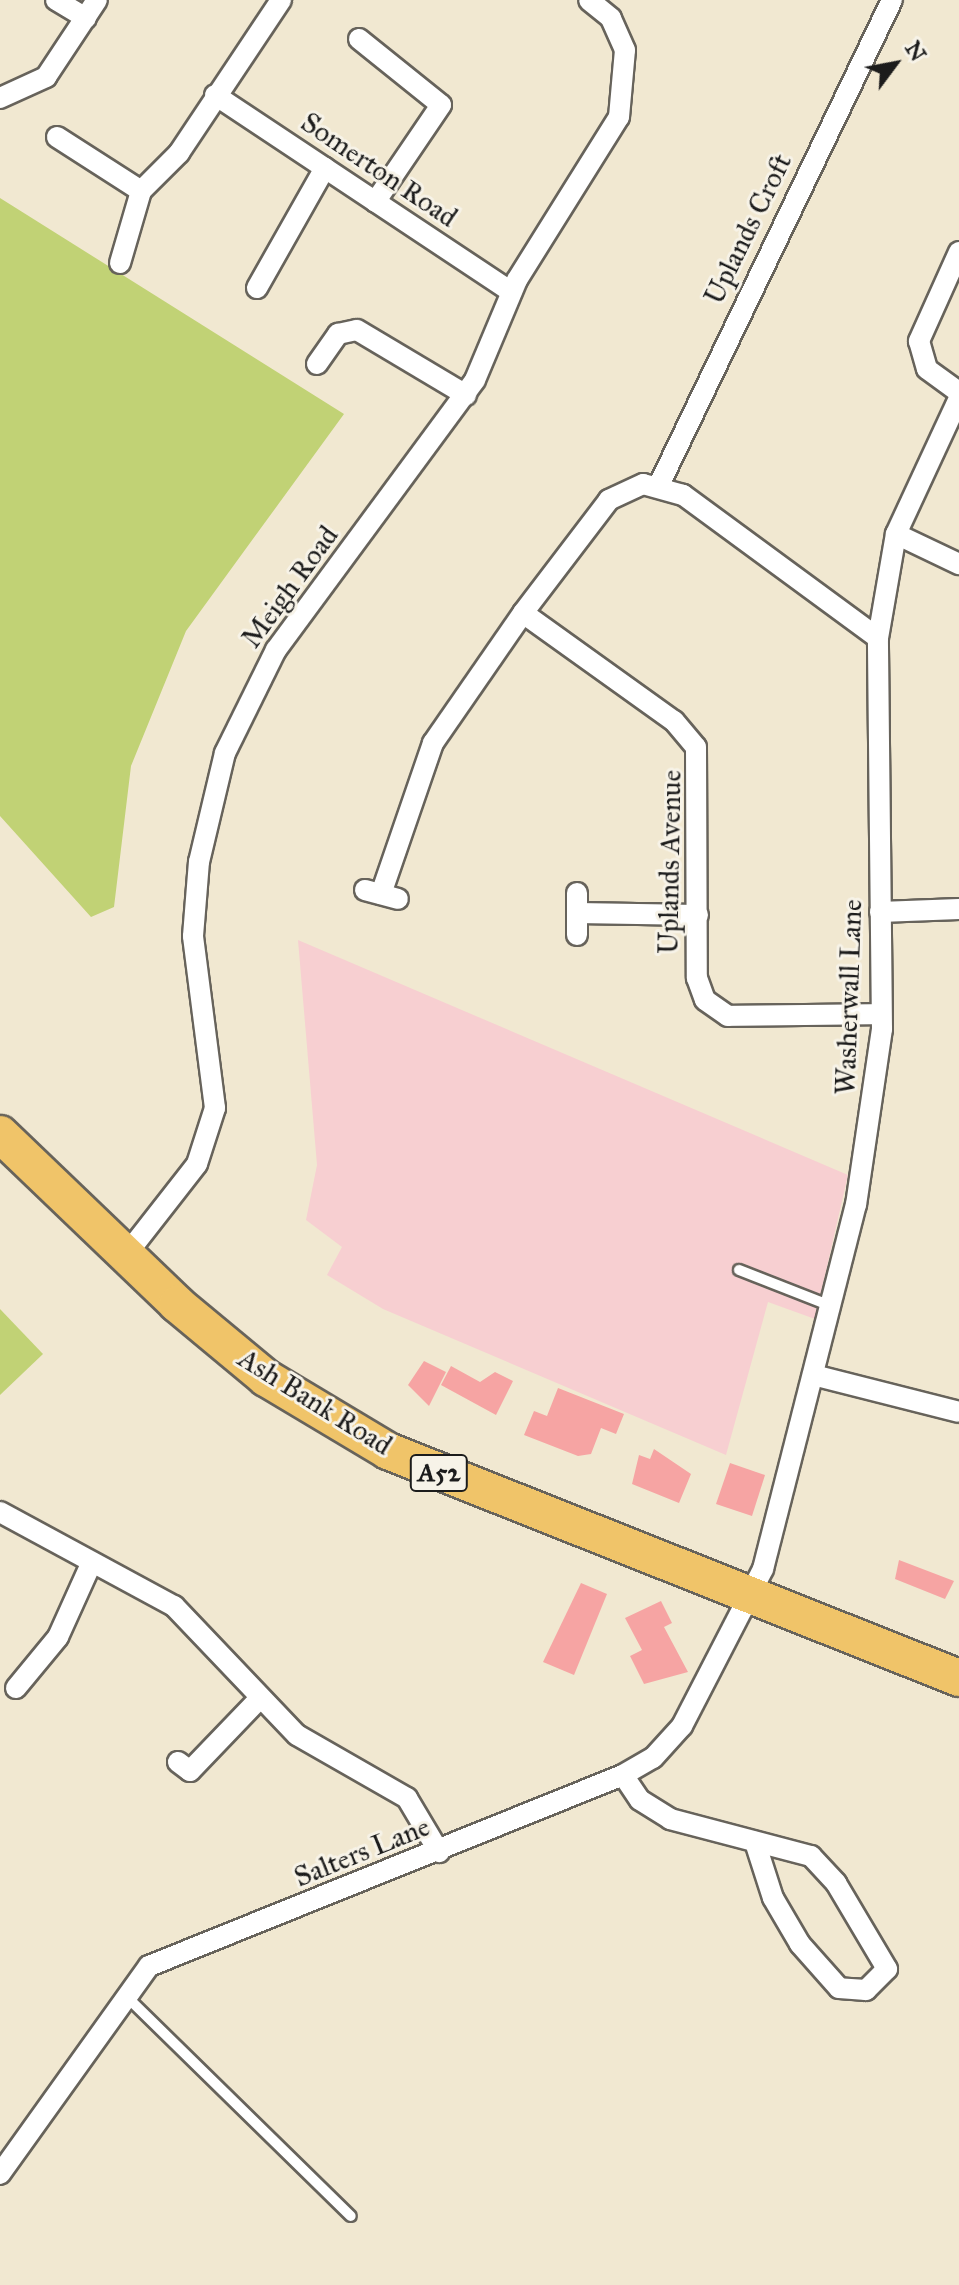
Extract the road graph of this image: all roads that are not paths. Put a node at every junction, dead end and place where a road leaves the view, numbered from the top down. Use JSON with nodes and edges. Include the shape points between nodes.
{"nodes":[{"id":1,"x":56,"y":0,"type":"edge"},
{"id":2,"x":97,"y":0,"type":"edge"},
{"id":3,"x":281,"y":0,"type":"edge"},
{"id":4,"x":892,"y":0,"type":"edge"},
{"id":5,"x":602,"y":4,"type":"edge"},
{"id":6,"x":86,"y":18,"type":"junction"},
{"id":7,"x":359,"y":39,"type":"dead end"},
{"id":8,"x":215,"y":95,"type":"junction"},
{"id":9,"x":0,"y":98,"type":"edge"},
{"id":10,"x":57,"y":137,"type":"dead end"},
{"id":11,"x":325,"y":168,"type":"junction"},
{"id":12,"x":141,"y":191,"type":"junction"},
{"id":13,"x":375,"y":202,"type":"junction"},
{"id":14,"x":959,"y":252,"type":"edge"},
{"id":15,"x":120,"y":263,"type":"dead end"},
{"id":16,"x":257,"y":288,"type":"dead end"},
{"id":17,"x":511,"y":292,"type":"junction"},
{"id":18,"x":317,"y":364,"type":"dead end"},
{"id":19,"x":959,"y":392,"type":"edge"},
{"id":20,"x":466,"y":395,"type":"junction"},
{"id":21,"x":959,"y":398,"type":"edge"},
{"id":22,"x":659,"y":485,"type":"junction"},
{"id":23,"x":896,"y":534,"type":"junction"},
{"id":24,"x":959,"y":564,"type":"edge"},
{"id":25,"x":523,"y":613,"type":"junction"},
{"id":26,"x":878,"y":638,"type":"junction"},
{"id":27,"x":381,"y":895,"type":"dead end"},
{"id":28,"x":959,"y":909,"type":"edge"},
{"id":29,"x":880,"y":912,"type":"junction"},
{"id":30,"x":698,"y":915,"type":"junction"},
{"id":31,"x":577,"y":935,"type":"dead end"},
{"id":32,"x":881,"y":1014,"type":"junction"},
{"id":33,"x":0,"y":1134,"type":"edge"},
{"id":34,"x":126,"y":1255,"type":"junction"},
{"id":35,"x":739,"y":1270,"type":"dead end"},
{"id":36,"x":833,"y":1306,"type":"junction"},
{"id":37,"x":817,"y":1376,"type":"junction"},
{"id":38,"x":959,"y":1412,"type":"edge"},
{"id":39,"x":0,"y":1512,"type":"edge"},
{"id":40,"x":91,"y":1564,"type":"junction"},
{"id":41,"x":748,"y":1595,"type":"junction"},
{"id":42,"x":959,"y":1678,"type":"edge"},
{"id":43,"x":16,"y":1688,"type":"dead end"},
{"id":44,"x":259,"y":1699,"type":"junction"},
{"id":45,"x":178,"y":1762,"type":"dead end"},
{"id":46,"x":623,"y":1775,"type":"junction"},
{"id":47,"x":755,"y":1842,"type":"junction"},
{"id":48,"x":439,"y":1852,"type":"junction"},
{"id":49,"x":127,"y":1997,"type":"junction"},
{"id":50,"x":8,"y":2148,"type":"edge"},
{"id":51,"x":0,"y":2174,"type":"edge"},
{"id":52,"x":351,"y":2216,"type":"dead end"}],
"edges":[{"from":1,"to":6,"type":"street"},
{"from":2,"to":6,"type":"street"},
{"from":3,"to":8,"type":"street"},
{"from":4,"to":22,"type":"street","name":"Uplands Croft"},
{"from":5,"to":17,"type":"street","name":"Meigh Road","via":[[625,50],[623,104]]},
{"from":6,"to":9,"type":"street","via":[[46,77]]},
{"from":7,"to":13,"type":"street","via":[[441,105]]},
{"from":8,"to":11,"type":"street","name":"Somerton Road"},
{"from":8,"to":12,"type":"street","via":[[179,153]]},
{"from":10,"to":12,"type":"street"},
{"from":11,"to":13,"type":"street","name":"Somerton Road"},
{"from":11,"to":16,"type":"street"},
{"from":12,"to":15,"type":"street"},
{"from":13,"to":17,"type":"street","name":"Somerton Road"},
{"from":14,"to":19,"type":"street","via":[[919,341],[927,369]]},
{"from":17,"to":20,"type":"street","name":"Meigh Road"},
{"from":18,"to":20,"type":"street","via":[[338,334],[357,330]]},
{"from":20,"to":34,"type":"street","name":"Meigh Road","via":[[276,650],[225,753],[203,837],[193,936],[215,1108],[197,1164]]},
{"from":21,"to":23,"type":"street","name":"Washerwall Lane"},
{"from":22,"to":25,"type":"street","via":[[632,486],[609,500]]},
{"from":22,"to":26,"type":"street"},
{"from":23,"to":24,"type":"street"},
{"from":23,"to":26,"type":"street","name":"Washerwall Lane"},
{"from":25,"to":27,"type":"street","via":[[433,743]]},
{"from":25,"to":30,"type":"street","name":"Uplands Avenue","via":[[691,737],[701,769]]},
{"from":26,"to":29,"type":"street","name":"Washerwall Lane"},
{"from":28,"to":29,"type":"street"},
{"from":29,"to":32,"type":"street","name":"Washerwall Lane"},
{"from":30,"to":31,"type":"street","via":[[577,903]]},
{"from":30,"to":32,"type":"street","name":"Uplands Avenue","via":[[698,986],[719,1012]]},
{"from":32,"to":36,"type":"street","name":"Washerwall Lane","via":[[873,1122]]},
{"from":33,"to":34,"type":"highway","name":"Ash Bank Road","number":"A52"},
{"from":34,"to":41,"type":"highway","name":"Ash Bank Road","number":"A52","via":[[266,1378],[388,1451]]},
{"from":35,"to":36,"type":"lane"},
{"from":36,"to":37,"type":"street","name":"Washerwall Lane"},
{"from":37,"to":38,"type":"street"},
{"from":37,"to":41,"type":"street","name":"Washerwall Lane","via":[[763,1569]]},
{"from":39,"to":40,"type":"street"},
{"from":40,"to":43,"type":"street","via":[[58,1637]]},
{"from":40,"to":44,"type":"street","via":[[174,1606]]},
{"from":41,"to":42,"type":"highway","name":"Ash Bank Road","number":"A52"},
{"from":41,"to":46,"type":"street","name":"Salters Lane","via":[[674,1738]]},
{"from":44,"to":45,"type":"street","via":[[190,1771]]},
{"from":44,"to":48,"type":"street","via":[[320,1751],[407,1798]]},
{"from":46,"to":47,"type":"street","via":[[658,1813]]},
{"from":46,"to":48,"type":"street","name":"Salters Lane"},
{"from":47,"to":47,"type":"street","via":[[811,1856],[836,1883],[887,1969],[866,1990],[839,1988],[800,1944],[773,1898]]},
{"from":48,"to":49,"type":"street","name":"Salters Lane","via":[[149,1966]]},
{"from":49,"to":50,"type":"street","name":"Salters Lane"},
{"from":49,"to":52,"type":"lane"},
{"from":50,"to":51,"type":"street","name":"Salters Lane"}]}
